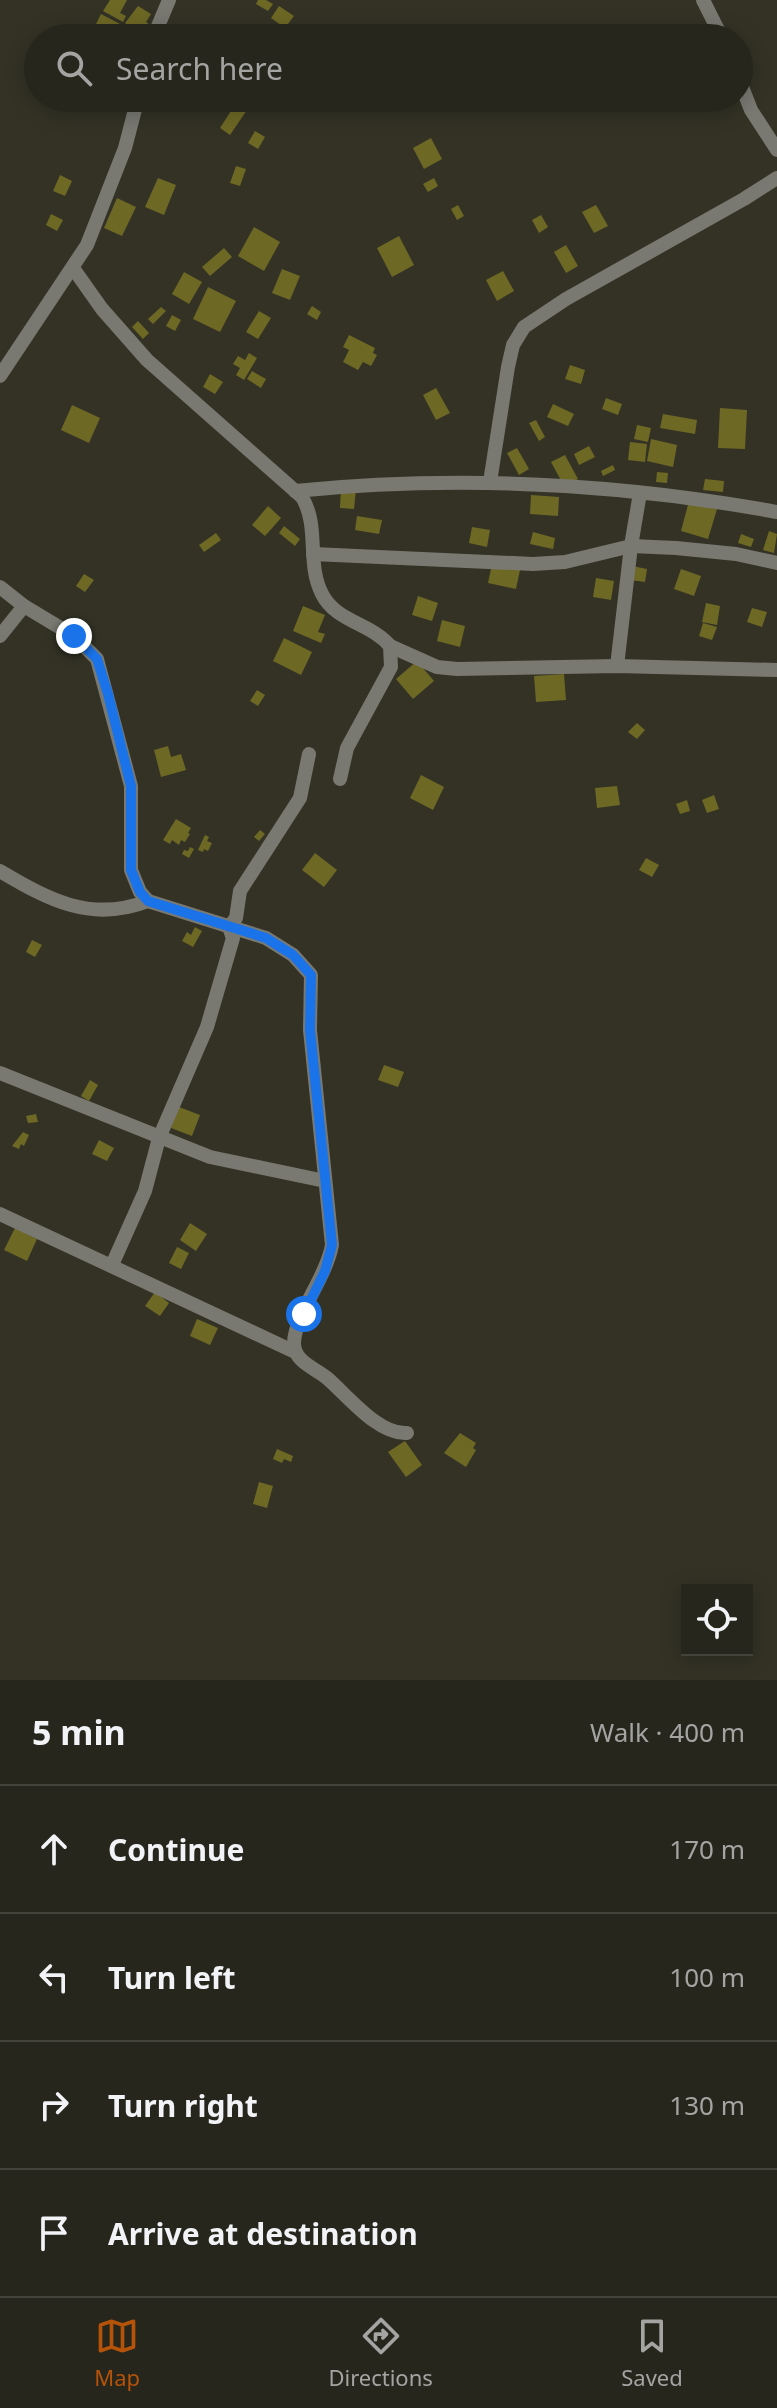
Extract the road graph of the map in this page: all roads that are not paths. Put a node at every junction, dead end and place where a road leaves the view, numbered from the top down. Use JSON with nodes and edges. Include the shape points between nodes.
{"nodes":[{"id":1,"x":169,"y":0,"type":"edge"},
{"id":2,"x":703,"y":0,"type":"edge"},
{"id":3,"x":159,"y":24,"type":"edge"},
{"id":4,"x":715,"y":24,"type":"edge"},
{"id":5,"x":134,"y":112,"type":"edge"},
{"id":6,"x":752,"y":112,"type":"edge"},
{"id":7,"x":777,"y":150,"type":"edge"},
{"id":8,"x":777,"y":178,"type":"edge"},
{"id":9,"x":73,"y":268,"type":"junction"},
{"id":10,"x":0,"y":376,"type":"edge"},
{"id":11,"x":490,"y":482,"type":"junction"},
{"id":12,"x":295,"y":491,"type":"junction"},
{"id":13,"x":640,"y":493,"type":"junction"},
{"id":14,"x":777,"y":512,"type":"edge"},
{"id":15,"x":631,"y":546,"type":"junction"},
{"id":16,"x":313,"y":554,"type":"junction"},
{"id":17,"x":777,"y":563,"type":"edge"},
{"id":18,"x":0,"y":587,"type":"edge"},
{"id":19,"x":24,"y":606,"type":"junction"},
{"id":20,"x":0,"y":636,"type":"edge"},
{"id":21,"x":390,"y":646,"type":"junction"},
{"id":22,"x":617,"y":666,"type":"junction"},
{"id":23,"x":777,"y":670,"type":"edge"},
{"id":24,"x":309,"y":754,"type":"dead end"},
{"id":25,"x":340,"y":779,"type":"dead end"},
{"id":26,"x":0,"y":871,"type":"edge"},
{"id":27,"x":148,"y":901,"type":"junction"},
{"id":28,"x":229,"y":927,"type":"junction"},
{"id":29,"x":0,"y":1073,"type":"edge"},
{"id":30,"x":159,"y":1138,"type":"junction"},
{"id":31,"x":325,"y":1181,"type":"junction"},
{"id":32,"x":0,"y":1214,"type":"edge"},
{"id":33,"x":112,"y":1265,"type":"junction"},
{"id":34,"x":295,"y":1352,"type":"junction"},
{"id":35,"x":407,"y":1433,"type":"dead end"}],
"edges":[{"from":1,"to":3,"type":"street"},
{"from":2,"to":4,"type":"street"},
{"from":5,"to":9,"type":"street","via":[[102,211]]},
{"from":6,"to":7,"type":"street"},
{"from":8,"to":11,"type":"street","via":[[524,327],[513,345]]},
{"from":9,"to":10,"type":"street"},
{"from":9,"to":12,"type":"street","via":[[147,360]]},
{"from":11,"to":12,"type":"street"},
{"from":11,"to":13,"type":"street"},
{"from":12,"to":16,"type":"street","via":[[310,515]]},
{"from":13,"to":14,"type":"street"},
{"from":13,"to":15,"type":"street"},
{"from":15,"to":16,"type":"street","via":[[533,564]]},
{"from":15,"to":17,"type":"street"},
{"from":15,"to":22,"type":"street"},
{"from":16,"to":21,"type":"street","via":[[317,582],[328,603]]},
{"from":18,"to":19,"type":"street"},
{"from":19,"to":20,"type":"street"},
{"from":19,"to":27,"type":"street","via":[[74,636],[97,659],[131,786],[131,870]]},
{"from":21,"to":22,"type":"street","via":[[437,667],[457,669]]},
{"from":21,"to":25,"type":"street","via":[[391,667],[347,748]]},
{"from":22,"to":23,"type":"street"},
{"from":24,"to":28,"type":"street","via":[[300,798],[240,891],[236,918]]},
{"from":26,"to":27,"type":"street","via":[[40,895],[77,907],[117,909]]},
{"from":27,"to":28,"type":"street"},
{"from":28,"to":30,"type":"street","via":[[232,944],[212,1011]]},
{"from":28,"to":31,"type":"street","via":[[278,943],[311,975],[310,1030]]},
{"from":29,"to":30,"type":"street"},
{"from":30,"to":31,"type":"street","via":[[210,1157]]},
{"from":30,"to":33,"type":"street","via":[[145,1191]]},
{"from":31,"to":34,"type":"street","via":[[332,1245],[298,1329]]},
{"from":32,"to":33,"type":"street"},
{"from":33,"to":34,"type":"street"},
{"from":34,"to":35,"type":"street","via":[[389,1430]]}]}
